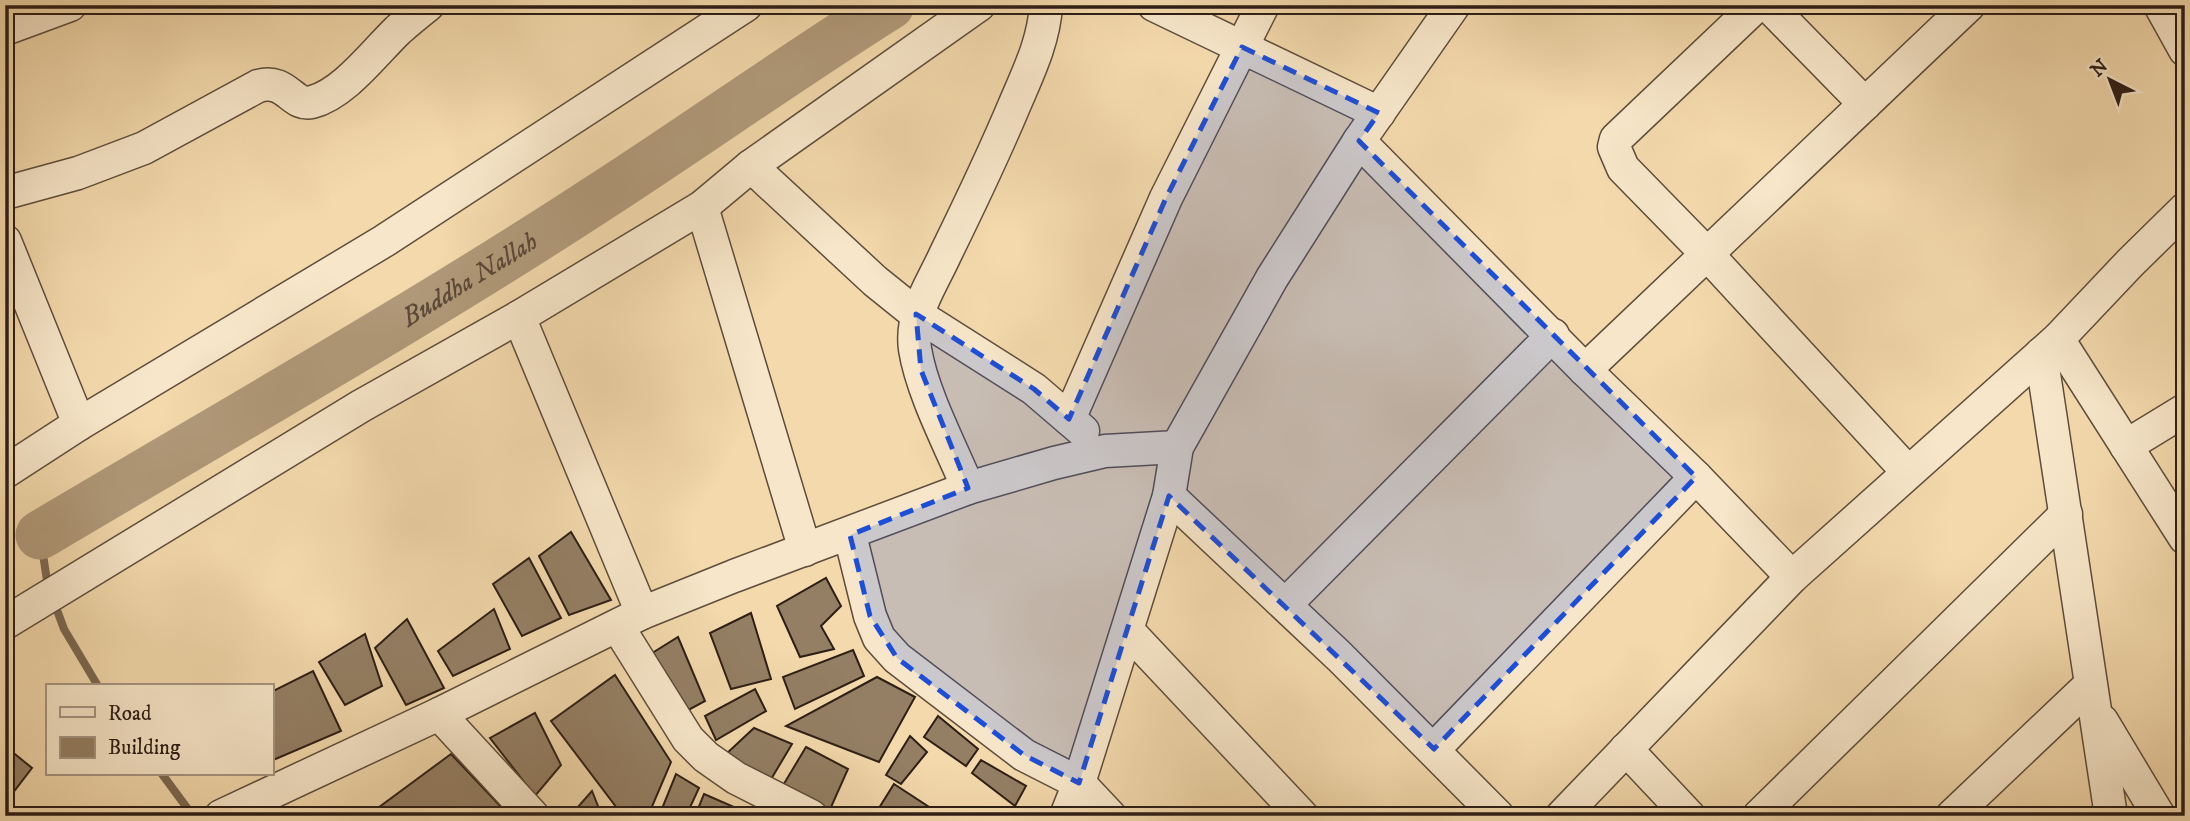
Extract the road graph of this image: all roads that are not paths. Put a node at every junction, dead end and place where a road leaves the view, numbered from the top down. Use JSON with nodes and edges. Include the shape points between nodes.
{"nodes":[{"id":1,"x":70,"y":5,"type":"edge"},
{"id":2,"x":428,"y":5,"type":"edge"},
{"id":3,"x":746,"y":5,"type":"edge"},
{"id":4,"x":978,"y":5,"type":"edge"},
{"id":5,"x":1045,"y":5,"type":"edge"},
{"id":6,"x":1154,"y":5,"type":"edge"},
{"id":7,"x":1263,"y":5,"type":"edge"},
{"id":8,"x":1454,"y":5,"type":"edge"},
{"id":9,"x":1757,"y":5,"type":"edge"},
{"id":10,"x":1768,"y":5,"type":"edge"},
{"id":11,"x":1969,"y":5,"type":"edge"},
{"id":12,"x":2160,"y":5,"type":"edge"},
{"id":13,"x":5,"y":30,"type":"edge"},
{"id":14,"x":1242,"y":47,"type":"junction"},
{"id":15,"x":2185,"y":50,"type":"edge"},
{"id":16,"x":1865,"y":104,"type":"junction"},
{"id":17,"x":1379,"y":113,"type":"junction"},
{"id":18,"x":1359,"y":141,"type":"junction"},
{"id":19,"x":751,"y":166,"type":"junction"},
{"id":20,"x":5,"y":193,"type":"edge"},
{"id":21,"x":702,"y":206,"type":"junction"},
{"id":22,"x":2180,"y":225,"type":"edge"},
{"id":23,"x":5,"y":241,"type":"edge"},
{"id":24,"x":1707,"y":254,"type":"junction"},
{"id":25,"x":916,"y":314,"type":"junction"},
{"id":26,"x":519,"y":317,"type":"junction"},
{"id":27,"x":1553,"y":335,"type":"junction"},
{"id":28,"x":2049,"y":346,"type":"junction"},
{"id":29,"x":1585,"y":370,"type":"junction"},
{"id":30,"x":2185,"y":410,"type":"edge"},
{"id":31,"x":1069,"y":419,"type":"junction"},
{"id":32,"x":79,"y":424,"type":"junction"},
{"id":33,"x":2126,"y":446,"type":"junction"},
{"id":34,"x":1177,"y":447,"type":"junction"},
{"id":35,"x":1105,"y":451,"type":"junction"},
{"id":36,"x":5,"y":472,"type":"edge"},
{"id":37,"x":1908,"y":472,"type":"junction"},
{"id":38,"x":1696,"y":477,"type":"junction"},
{"id":39,"x":968,"y":488,"type":"junction"},
{"id":40,"x":1169,"y":496,"type":"junction"},
{"id":41,"x":2066,"y":514,"type":"junction"},
{"id":42,"x":850,"y":535,"type":"junction"},
{"id":43,"x":2185,"y":538,"type":"edge"},
{"id":44,"x":805,"y":551,"type":"junction"},
{"id":45,"x":1792,"y":577,"type":"junction"},
{"id":46,"x":1286,"y":604,"type":"junction"},
{"id":47,"x":630,"y":620,"type":"junction"},
{"id":48,"x":7,"y":622,"type":"edge"},
{"id":49,"x":1128,"y":631,"type":"junction"},
{"id":50,"x":2092,"y":695,"type":"junction"},
{"id":51,"x":439,"y":714,"type":"junction"},
{"id":52,"x":1433,"y":749,"type":"junction"},
{"id":53,"x":1626,"y":749,"type":"junction"},
{"id":54,"x":1079,"y":783,"type":"junction"},
{"id":55,"x":274,"y":806,"type":"edge"},
{"id":56,"x":221,"y":816,"type":"edge"},
{"id":57,"x":533,"y":816,"type":"edge"},
{"id":58,"x":811,"y":816,"type":"edge"},
{"id":59,"x":1066,"y":816,"type":"edge"},
{"id":60,"x":1110,"y":816,"type":"edge"},
{"id":61,"x":1302,"y":816,"type":"edge"},
{"id":62,"x":1498,"y":816,"type":"edge"},
{"id":63,"x":1562,"y":816,"type":"edge"},
{"id":64,"x":1689,"y":816,"type":"edge"},
{"id":65,"x":1759,"y":816,"type":"edge"},
{"id":66,"x":1952,"y":816,"type":"edge"},
{"id":67,"x":2111,"y":816,"type":"edge"},
{"id":68,"x":2159,"y":816,"type":"edge"}],
"edges":[{"from":1,"to":13,"type":"street"},
{"from":2,"to":20,"type":"street","via":[[351,78],[310,103],[281,86],[258,86],[144,148]]},
{"from":3,"to":32,"type":"street","via":[[384,241]]},
{"from":4,"to":19,"type":"street"},
{"from":5,"to":25,"type":"street","via":[[1043,33],[1031,66]]},
{"from":6,"to":14,"type":"street"},
{"from":7,"to":14,"type":"street"},
{"from":8,"to":17,"type":"street"},
{"from":9,"to":24,"type":"street","via":[[1616,139],[1614,147],[1623,168]]},
{"from":10,"to":16,"type":"street"},
{"from":11,"to":16,"type":"street"},
{"from":12,"to":15,"type":"street"},
{"from":14,"to":17,"type":"street"},
{"from":14,"to":31,"type":"street","via":[[1166,198]]},
{"from":16,"to":24,"type":"street"},
{"from":17,"to":18,"type":"street"},
{"from":18,"to":27,"type":"street"},
{"from":18,"to":34,"type":"street","via":[[1272,278]]},
{"from":19,"to":21,"type":"street"},
{"from":19,"to":25,"type":"street"},
{"from":21,"to":26,"type":"street"},
{"from":21,"to":44,"type":"street"},
{"from":22,"to":28,"type":"street"},
{"from":23,"to":32,"type":"street"},
{"from":24,"to":29,"type":"street"},
{"from":24,"to":37,"type":"street"},
{"from":25,"to":31,"type":"street","via":[[1034,389]]},
{"from":25,"to":39,"type":"street","via":[[915,349],[921,370]]},
{"from":26,"to":47,"type":"street"},
{"from":26,"to":48,"type":"street","via":[[361,406]]},
{"from":27,"to":29,"type":"street"},
{"from":27,"to":46,"type":"street"},
{"from":28,"to":33,"type":"street"},
{"from":28,"to":37,"type":"street"},
{"from":28,"to":41,"type":"street"},
{"from":29,"to":38,"type":"street"},
{"from":30,"to":33,"type":"street"},
{"from":31,"to":35,"type":"street"},
{"from":32,"to":36,"type":"street"},
{"from":33,"to":43,"type":"street"},
{"from":34,"to":35,"type":"street"},
{"from":34,"to":40,"type":"street"},
{"from":35,"to":39,"type":"street"},
{"from":37,"to":45,"type":"street"},
{"from":38,"to":45,"type":"street"},
{"from":38,"to":52,"type":"street"},
{"from":39,"to":42,"type":"street"},
{"from":40,"to":46,"type":"street"},
{"from":40,"to":49,"type":"street"},
{"from":41,"to":50,"type":"street"},
{"from":41,"to":65,"type":"street"},
{"from":42,"to":44,"type":"street"},
{"from":42,"to":54,"type":"street","via":[[870,616],[879,638],[897,658],[1024,755]]},
{"from":44,"to":47,"type":"street"},
{"from":45,"to":53,"type":"street"},
{"from":46,"to":52,"type":"street"},
{"from":47,"to":51,"type":"street"},
{"from":47,"to":58,"type":"street","via":[[688,739],[736,778]]},
{"from":49,"to":54,"type":"street"},
{"from":49,"to":61,"type":"street"},
{"from":50,"to":66,"type":"street"},
{"from":50,"to":67,"type":"street"},
{"from":50,"to":68,"type":"street"},
{"from":51,"to":55,"type":"street"},
{"from":51,"to":57,"type":"street"},
{"from":52,"to":62,"type":"street"},
{"from":53,"to":63,"type":"street"},
{"from":53,"to":64,"type":"street"},
{"from":54,"to":59,"type":"street"},
{"from":54,"to":60,"type":"street"},
{"from":55,"to":56,"type":"street"}]}
